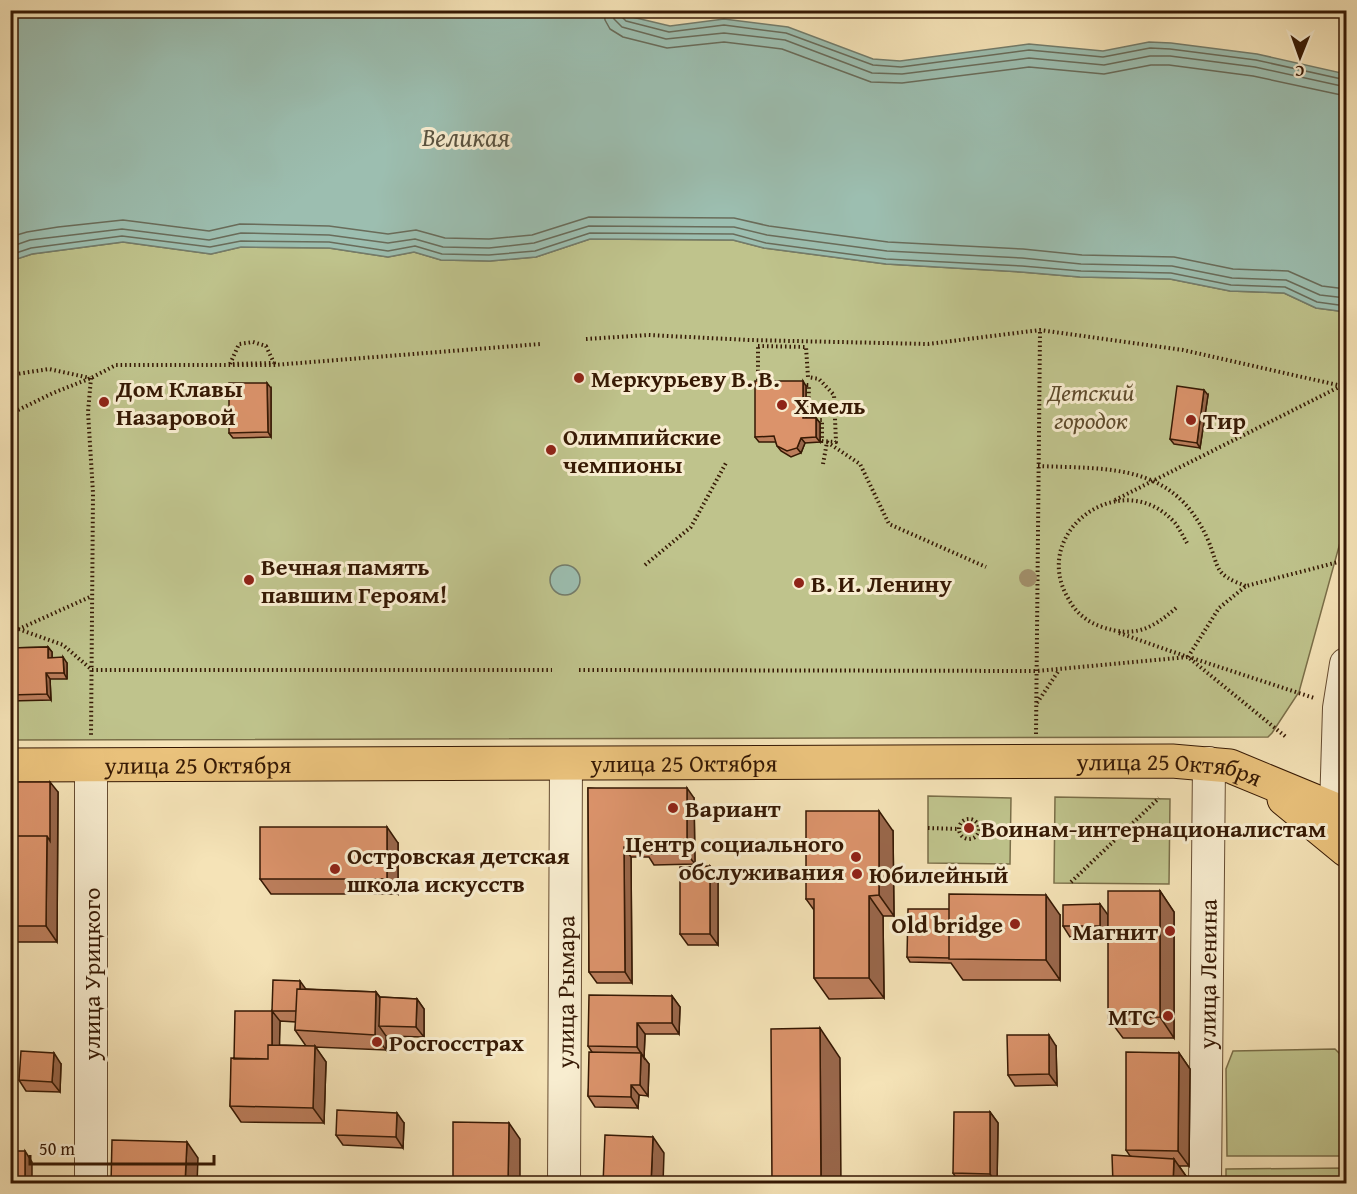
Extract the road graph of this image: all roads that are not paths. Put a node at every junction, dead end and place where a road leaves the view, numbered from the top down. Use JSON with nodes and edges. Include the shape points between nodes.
{"nodes":[{"id":1,"x":1347,"y":664,"type":"edge"},
{"id":2,"x":1209,"y":763,"type":"junction"},
{"id":3,"x":566,"y":764,"type":"junction"},
{"id":4,"x":10,"y":765,"type":"edge"},
{"id":5,"x":91,"y":765,"type":"junction"},
{"id":6,"x":1252,"y":773,"type":"junction"},
{"id":7,"x":1341,"y":812,"type":"edge"},
{"id":8,"x":1347,"y":850,"type":"edge"},
{"id":9,"x":91,"y":1184,"type":"edge"},
{"id":10,"x":564,"y":1184,"type":"edge"},
{"id":11,"x":1205,"y":1184,"type":"edge"}],
"edges":[{"from":1,"to":7,"type":"street","via":[[1340,708]]},
{"from":2,"to":3,"type":"main road","name":"улица 25 Октября"},
{"from":2,"to":6,"type":"main road","name":"улица 25 Октября"},
{"from":2,"to":11,"type":"street","name":"улица Ленина"},
{"from":3,"to":5,"type":"main road","name":"улица 25 Октября"},
{"from":3,"to":10,"type":"street","name":"улица Рымара"},
{"from":4,"to":5,"type":"main road","name":"улица 25 Октября"},
{"from":5,"to":9,"type":"street","name":"улица Урицкого"},
{"from":6,"to":7,"type":"main road","name":"улица 25 Октября"},
{"from":6,"to":8,"type":"main road"}]}
